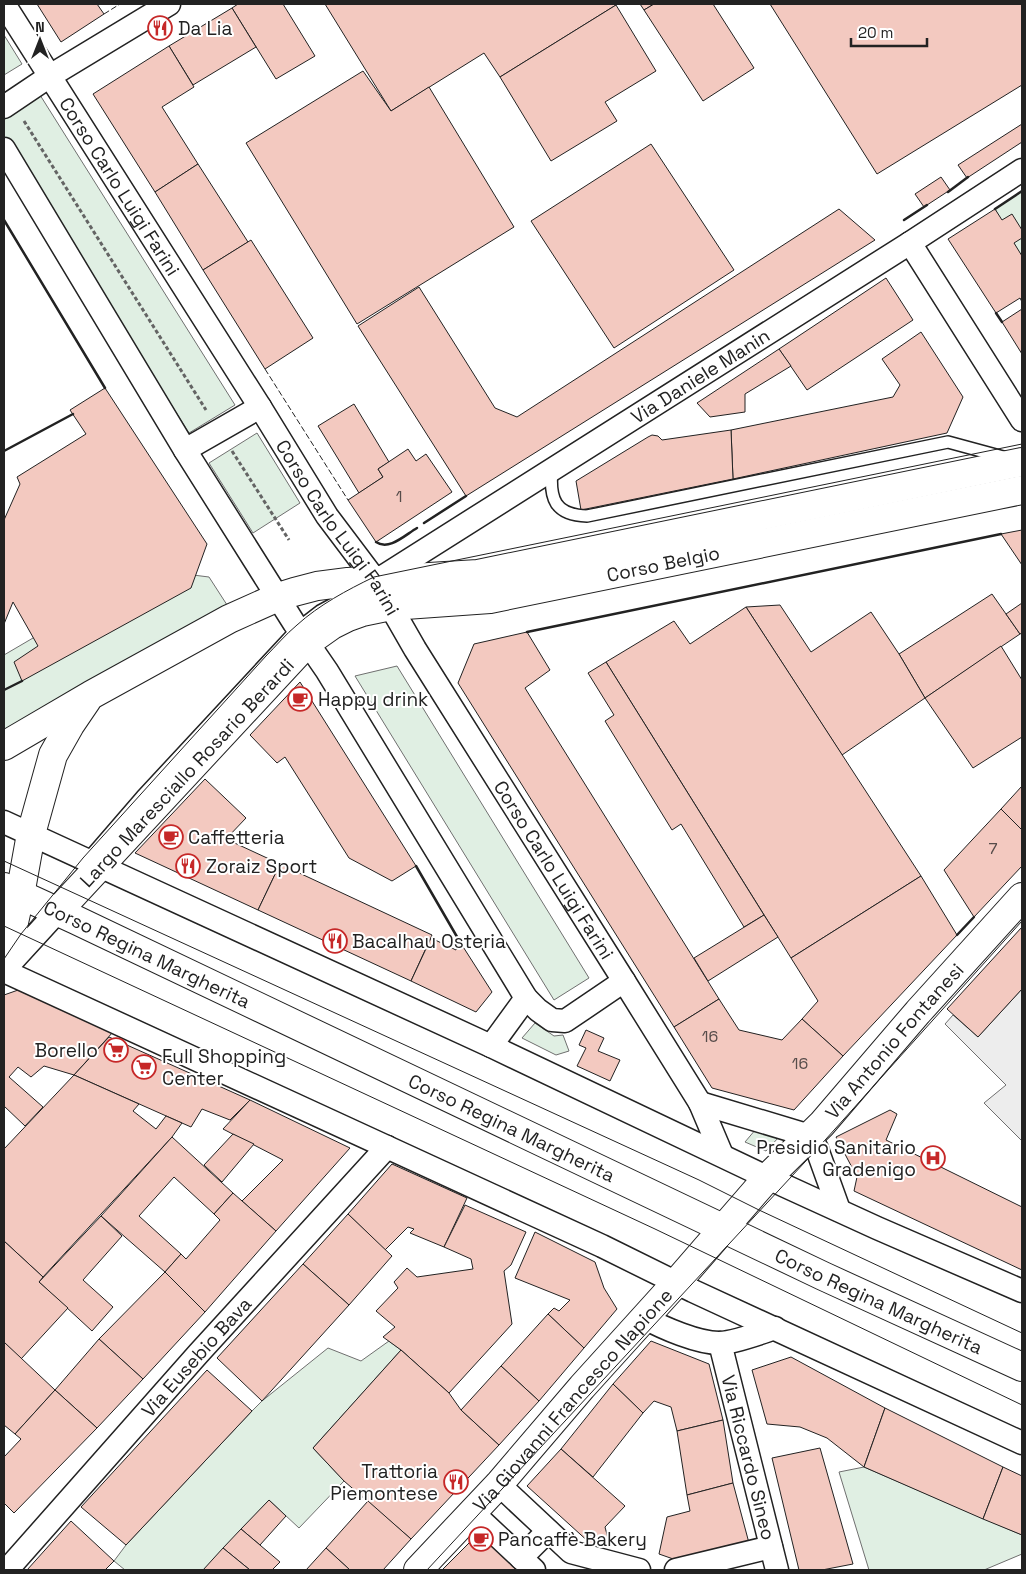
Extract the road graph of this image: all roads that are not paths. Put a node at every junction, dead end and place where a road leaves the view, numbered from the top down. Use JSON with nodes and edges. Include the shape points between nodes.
{"nodes":[{"id":1,"x":4,"y":4,"type":"edge"},
{"id":2,"x":169,"y":4,"type":"edge"},
{"id":3,"x":50,"y":76,"type":"junction"},
{"id":4,"x":13,"y":113,"type":"edge"},
{"id":5,"x":4,"y":149,"type":"edge"},
{"id":6,"x":1022,"y":170,"type":"edge"},
{"id":7,"x":910,"y":243,"type":"junction"},
{"id":8,"x":260,"y":407,"type":"junction"},
{"id":9,"x":1022,"y":420,"type":"edge"},
{"id":10,"x":185,"y":450,"type":"junction"},
{"id":11,"x":1022,"y":462,"type":"edge"},
{"id":12,"x":552,"y":469,"type":"junction"},
{"id":13,"x":1022,"y":490,"type":"edge"},
{"id":14,"x":376,"y":581,"type":"junction"},
{"id":15,"x":278,"y":597,"type":"junction"},
{"id":16,"x":391,"y":606,"type":"junction"},
{"id":17,"x":303,"y":635,"type":"junction"},
{"id":18,"x":91,"y":695,"type":"junction"},
{"id":19,"x":4,"y":746,"type":"edge"},
{"id":20,"x":4,"y":822,"type":"edge"},
{"id":21,"x":31,"y":834,"type":"junction"},
{"id":22,"x":87,"y":866,"type":"junction"},
{"id":23,"x":12,"y":891,"type":"edge"},
{"id":24,"x":1022,"y":897,"type":"edge"},
{"id":25,"x":57,"y":902,"type":"junction"},
{"id":26,"x":4,"y":970,"type":"edge"},
{"id":27,"x":624,"y":981,"type":"junction"},
{"id":28,"x":526,"y":998,"type":"junction"},
{"id":29,"x":491,"y":1046,"type":"junction"},
{"id":30,"x":700,"y":1103,"type":"junction"},
{"id":31,"x":810,"y":1136,"type":"junction"},
{"id":32,"x":387,"y":1147,"type":"junction"},
{"id":33,"x":722,"y":1155,"type":"junction"},
{"id":34,"x":768,"y":1177,"type":"junction"},
{"id":35,"x":839,"y":1210,"type":"junction"},
{"id":36,"x":724,"y":1228,"type":"junction"},
{"id":37,"x":677,"y":1282,"type":"junction"},
{"id":38,"x":1022,"y":1291,"type":"edge"},
{"id":39,"x":645,"y":1318,"type":"junction"},
{"id":40,"x":776,"y":1328,"type":"junction"},
{"id":41,"x":720,"y":1343,"type":"junction"},
{"id":42,"x":1022,"y":1367,"type":"edge"},
{"id":43,"x":1022,"y":1444,"type":"edge"},
{"id":44,"x":500,"y":1483,"type":"junction"},
{"id":45,"x":473,"y":1512,"type":"junction"},
{"id":46,"x":548,"y":1531,"type":"junction"},
{"id":47,"x":771,"y":1546,"type":"junction"},
{"id":48,"x":527,"y":1564,"type":"edge"},
{"id":49,"x":612,"y":1567,"type":"edge"},
{"id":50,"x":687,"y":1569,"type":"edge"},
{"id":51,"x":7,"y":1570,"type":"edge"},
{"id":52,"x":418,"y":1570,"type":"edge"},
{"id":53,"x":639,"y":1570,"type":"edge"},
{"id":54,"x":777,"y":1570,"type":"edge"}],
"edges":[{"from":1,"to":3,"type":"street","name":"Corso Carlo Luigi Farini"},
{"from":2,"to":3,"type":"street"},
{"from":3,"to":4,"type":"street","name":"Corso Carlo Luigi Farini"},
{"from":3,"to":8,"type":"street","name":"Corso Carlo Luigi Farini"},
{"from":5,"to":10,"type":"street","name":"Corso Carlo Luigi Farini"},
{"from":6,"to":7,"type":"street","name":"Via Daniele Manin"},
{"from":7,"to":9,"type":"street"},
{"from":7,"to":12,"type":"street","name":"Via Daniele Manin"},
{"from":8,"to":10,"type":"street"},
{"from":8,"to":14,"type":"street","name":"Corso Carlo Luigi Farini","via":[[327,516]]},
{"from":10,"to":15,"type":"street","name":"Corso Carlo Luigi Farini"},
{"from":11,"to":12,"type":"lane","name":"Corso Belgio","via":[[948,442],[587,516],[572,516],[560,508],[553,498]]},
{"from":11,"to":14,"type":"main road","name":"Corso Belgio","via":[[478,574]]},
{"from":12,"to":14,"type":"street","name":"Via Daniele Manin"},
{"from":13,"to":16,"type":"main road","name":"Corso Belgio","via":[[490,600]]},
{"from":14,"to":15,"type":"main road","name":"Corso Belgio","via":[[317,586]]},
{"from":14,"to":16,"type":"street","name":"Corso Carlo Luigi Farini"},
{"from":14,"to":17,"type":"street","name":"Largo Maresciallo Rosario Berardi"},
{"from":15,"to":17,"type":"street","name":"Corso Carlo Luigi Farini"},
{"from":15,"to":18,"type":"main road","via":[[229,619]]},
{"from":16,"to":17,"type":"main road","name":"Corso Belgio","via":[[362,612]]},
{"from":16,"to":27,"type":"street","name":"Corso Carlo Luigi Farini"},
{"from":17,"to":22,"type":"main road","name":"Largo Maresciallo Rosario Berardi"},
{"from":17,"to":28,"type":"street","name":"Corso Carlo Luigi Farini"},
{"from":18,"to":19,"type":"main road"},
{"from":18,"to":21,"type":"main road","via":[[53,755]]},
{"from":20,"to":21,"type":"street"},
{"from":21,"to":22,"type":"street"},
{"from":21,"to":23,"type":"main road"},
{"from":22,"to":25,"type":"main road","name":"Largo Maresciallo Rosario Berardi"},
{"from":22,"to":29,"type":"street"},
{"from":23,"to":25,"type":"main road","name":"Corso Regina Margherita"},
{"from":23,"to":26,"type":"main road"},
{"from":24,"to":31,"type":"main road","name":"Via Antonio Fontanesi"},
{"from":25,"to":26,"type":"street","name":"Largo Maresciallo Rosario Berardi"},
{"from":25,"to":36,"type":"main road","name":"Corso Regina Margherita"},
{"from":26,"to":32,"type":"street"},
{"from":27,"to":28,"type":"street","name":"Corso Carlo Luigi Farini","via":[[564,1020],[552,1020]]},
{"from":27,"to":30,"type":"street","name":"Corso Carlo Luigi Farini"},
{"from":28,"to":29,"type":"street"},
{"from":29,"to":33,"type":"street"},
{"from":30,"to":31,"type":"street"},
{"from":30,"to":33,"type":"street","name":"Corso Carlo Luigi Farini"},
{"from":31,"to":34,"type":"main road","name":"Via Antonio Fontanesi"},
{"from":31,"to":35,"type":"street"},
{"from":32,"to":37,"type":"street"},
{"from":32,"to":51,"type":"street","name":"Via Eusebio Bava"},
{"from":33,"to":34,"type":"street"},
{"from":34,"to":35,"type":"street"},
{"from":34,"to":36,"type":"main road","name":"Via Antonio Fontanesi"},
{"from":35,"to":38,"type":"street"},
{"from":36,"to":37,"type":"main road","name":"Via Giovanni Francesco Napione"},
{"from":36,"to":42,"type":"main road","name":"Corso Regina Margherita"},
{"from":37,"to":39,"type":"main road","name":"Via Giovanni Francesco Napione"},
{"from":37,"to":40,"type":"street"},
{"from":39,"to":41,"type":"street","via":[[697,1339]]},
{"from":39,"to":44,"type":"main road","name":"Via Giovanni Francesco Napione"},
{"from":40,"to":41,"type":"street"},
{"from":40,"to":43,"type":"street"},
{"from":41,"to":47,"type":"street","name":"Via Riccardo Sineo"},
{"from":44,"to":45,"type":"main road","name":"Via Giovanni Francesco Napione"},
{"from":44,"to":46,"type":"street"},
{"from":45,"to":48,"type":"street"},
{"from":45,"to":52,"type":"main road","name":"Via Giovanni Francesco Napione"},
{"from":46,"to":48,"type":"street"},
{"from":46,"to":49,"type":"street","via":[[571,1552]]},
{"from":47,"to":50,"type":"street"},
{"from":47,"to":54,"type":"street","name":"Via Riccardo Sineo"},
{"from":49,"to":53,"type":"street"}]}
